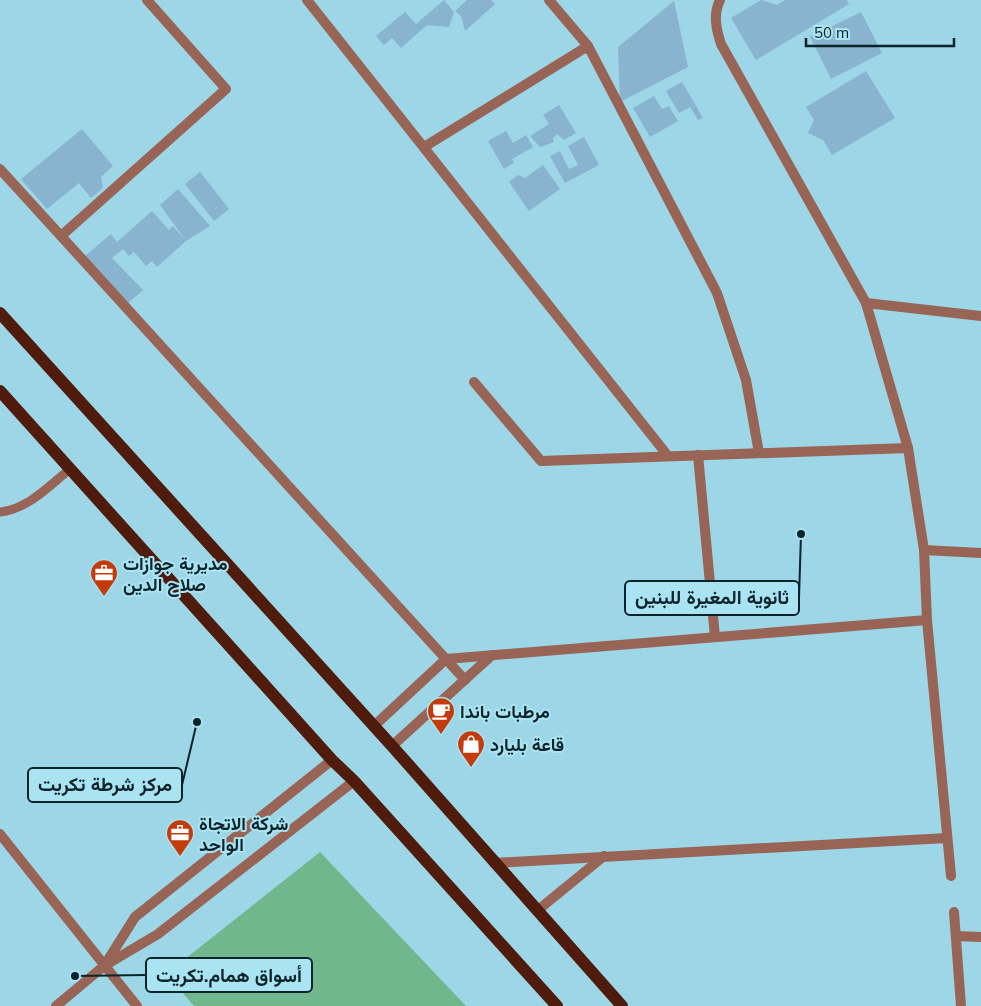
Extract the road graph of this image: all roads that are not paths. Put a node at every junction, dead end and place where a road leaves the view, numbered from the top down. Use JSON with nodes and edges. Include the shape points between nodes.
{"nodes":[{"id":1,"x":147,"y":0,"type":"edge"},
{"id":2,"x":307,"y":0,"type":"edge"},
{"id":3,"x":549,"y":0,"type":"edge"},
{"id":4,"x":720,"y":0,"type":"edge"},
{"id":5,"x":588,"y":46,"type":"junction"},
{"id":6,"x":424,"y":147,"type":"junction"},
{"id":7,"x":0,"y":169,"type":"edge"},
{"id":8,"x":61,"y":236,"type":"junction"},
{"id":9,"x":866,"y":303,"type":"junction"},
{"id":10,"x":0,"y":313,"type":"edge"},
{"id":11,"x":981,"y":316,"type":"edge"},
{"id":12,"x":474,"y":382,"type":"dead end"},
{"id":13,"x":0,"y":391,"type":"edge"},
{"id":14,"x":908,"y":448,"type":"junction"},
{"id":15,"x":759,"y":453,"type":"junction"},
{"id":16,"x":698,"y":455,"type":"junction"},
{"id":17,"x":668,"y":456,"type":"junction"},
{"id":18,"x":70,"y":469,"type":"junction"},
{"id":19,"x":0,"y":512,"type":"edge"},
{"id":20,"x":924,"y":550,"type":"junction"},
{"id":21,"x":981,"y":554,"type":"edge"},
{"id":22,"x":927,"y":620,"type":"junction"},
{"id":23,"x":714,"y":637,"type":"junction"},
{"id":24,"x":492,"y":655,"type":"junction"},
{"id":25,"x":446,"y":659,"type":"junction"},
{"id":26,"x":465,"y":680,"type":"junction"},
{"id":27,"x":374,"y":726,"type":"junction"},
{"id":28,"x":392,"y":746,"type":"junction"},
{"id":29,"x":332,"y":760,"type":"junction"},
{"id":30,"x":354,"y":781,"type":"junction"},
{"id":31,"x":947,"y":838,"type":"junction"},
{"id":32,"x":2,"y":839,"type":"edge"},
{"id":33,"x":604,"y":856,"type":"junction"},
{"id":34,"x":494,"y":863,"type":"junction"},
{"id":35,"x":951,"y":876,"type":"dead end"},
{"id":36,"x":538,"y":910,"type":"junction"},
{"id":37,"x":954,"y":912,"type":"dead end"},
{"id":38,"x":956,"y":936,"type":"junction"},
{"id":39,"x":981,"y":937,"type":"edge"},
{"id":40,"x":104,"y":966,"type":"junction"},
{"id":41,"x":56,"y":1006,"type":"edge"},
{"id":42,"x":137,"y":1006,"type":"edge"},
{"id":43,"x":557,"y":1006,"type":"edge"},
{"id":44,"x":622,"y":1006,"type":"edge"},
{"id":45,"x":961,"y":1006,"type":"edge"}],
"edges":[{"from":1,"to":8,"type":"street","via":[[226,89]]},
{"from":2,"to":6,"type":"street"},
{"from":3,"to":5,"type":"street"},
{"from":4,"to":9,"type":"street","via":[[716,8],[716,27],[721,44]]},
{"from":5,"to":6,"type":"street"},
{"from":5,"to":15,"type":"street","via":[[717,292],[746,380]]},
{"from":6,"to":17,"type":"street"},
{"from":7,"to":8,"type":"street"},
{"from":8,"to":25,"type":"street"},
{"from":9,"to":11,"type":"street"},
{"from":9,"to":14,"type":"street"},
{"from":10,"to":27,"type":"main road"},
{"from":12,"to":17,"type":"street","via":[[541,461]]},
{"from":13,"to":18,"type":"main road"},
{"from":14,"to":15,"type":"street"},
{"from":14,"to":20,"type":"street"},
{"from":15,"to":16,"type":"street"},
{"from":16,"to":17,"type":"street"},
{"from":16,"to":23,"type":"street"},
{"from":18,"to":19,"type":"lane","via":[[30,501]]},
{"from":18,"to":29,"type":"main road"},
{"from":20,"to":21,"type":"street"},
{"from":20,"to":22,"type":"street"},
{"from":22,"to":23,"type":"street"},
{"from":22,"to":31,"type":"street"},
{"from":23,"to":24,"type":"street"},
{"from":24,"to":25,"type":"street"},
{"from":24,"to":26,"type":"street"},
{"from":25,"to":26,"type":"street"},
{"from":25,"to":27,"type":"street"},
{"from":26,"to":28,"type":"street"},
{"from":27,"to":28,"type":"main road"},
{"from":28,"to":34,"type":"main road"},
{"from":29,"to":30,"type":"main road"},
{"from":29,"to":40,"type":"street","via":[[135,917]]},
{"from":30,"to":40,"type":"street","via":[[158,934]]},
{"from":30,"to":43,"type":"main road"},
{"from":31,"to":33,"type":"street"},
{"from":31,"to":35,"type":"street"},
{"from":32,"to":40,"type":"street"},
{"from":33,"to":34,"type":"street"},
{"from":33,"to":36,"type":"street"},
{"from":34,"to":36,"type":"main road"},
{"from":36,"to":44,"type":"main road"},
{"from":37,"to":38,"type":"street"},
{"from":38,"to":39,"type":"street"},
{"from":38,"to":45,"type":"street"},
{"from":40,"to":41,"type":"street"},
{"from":40,"to":42,"type":"street"}]}
